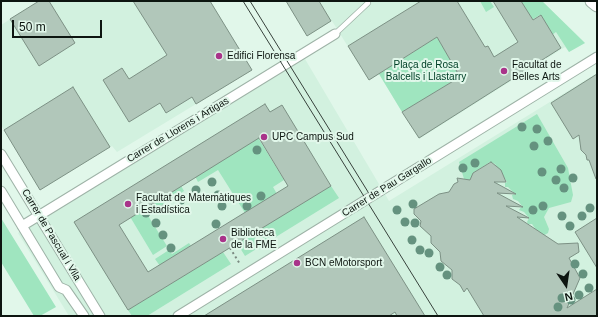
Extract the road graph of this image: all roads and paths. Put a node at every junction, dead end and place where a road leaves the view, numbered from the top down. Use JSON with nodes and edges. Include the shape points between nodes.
{"nodes":[{"id":1,"x":592,"y":1,"type":"edge"},
{"id":2,"x":368,"y":3,"type":"dead end"},
{"id":3,"x":597,"y":5,"type":"edge"},
{"id":4,"x":335,"y":34,"type":"joint"},
{"id":5,"x":597,"y":58,"type":"edge"},
{"id":6,"x":1,"y":154,"type":"edge"},
{"id":7,"x":1,"y":191,"type":"edge"},
{"id":8,"x":39,"y":215,"type":"junction"},
{"id":9,"x":22,"y":226,"type":"junction"},
{"id":10,"x":230,"y":248,"type":"dead end"},
{"id":11,"x":240,"y":264,"type":"dead end"},
{"id":12,"x":78,"y":281,"type":"junction"},
{"id":13,"x":66,"y":290,"type":"junction"},
{"id":14,"x":84,"y":316,"type":"edge"},
{"id":15,"x":100,"y":316,"type":"edge"},
{"id":16,"x":178,"y":316,"type":"edge"}],
"edges":[{"from":1,"to":3,"type":"street"},
{"from":2,"to":4,"type":"lane"},
{"from":4,"to":8,"type":"street","name":"Carrer de Llorens i Artigas"},
{"from":5,"to":16,"type":"street","name":"Carrer de Pau Gargallo"},
{"from":6,"to":8,"type":"street","name":"Carrer de Pascual i Vila"},
{"from":7,"to":9,"type":"street","name":"Carrer de Pascual i Vila"},
{"from":8,"to":9,"type":"street","name":"Carrer de Llorens i Artigas"},
{"from":8,"to":12,"type":"street","name":"Carrer de Pascual i Vila"},
{"from":9,"to":13,"type":"street","name":"Carrer de Pascual i Vila","via":[[59,287]]},
{"from":10,"to":11,"type":"path"},
{"from":12,"to":13,"type":"street"},
{"from":12,"to":15,"type":"street","name":"Carrer de Pascual i Vila"},
{"from":13,"to":14,"type":"street","name":"Carrer de Pascual i Vila"}]}
